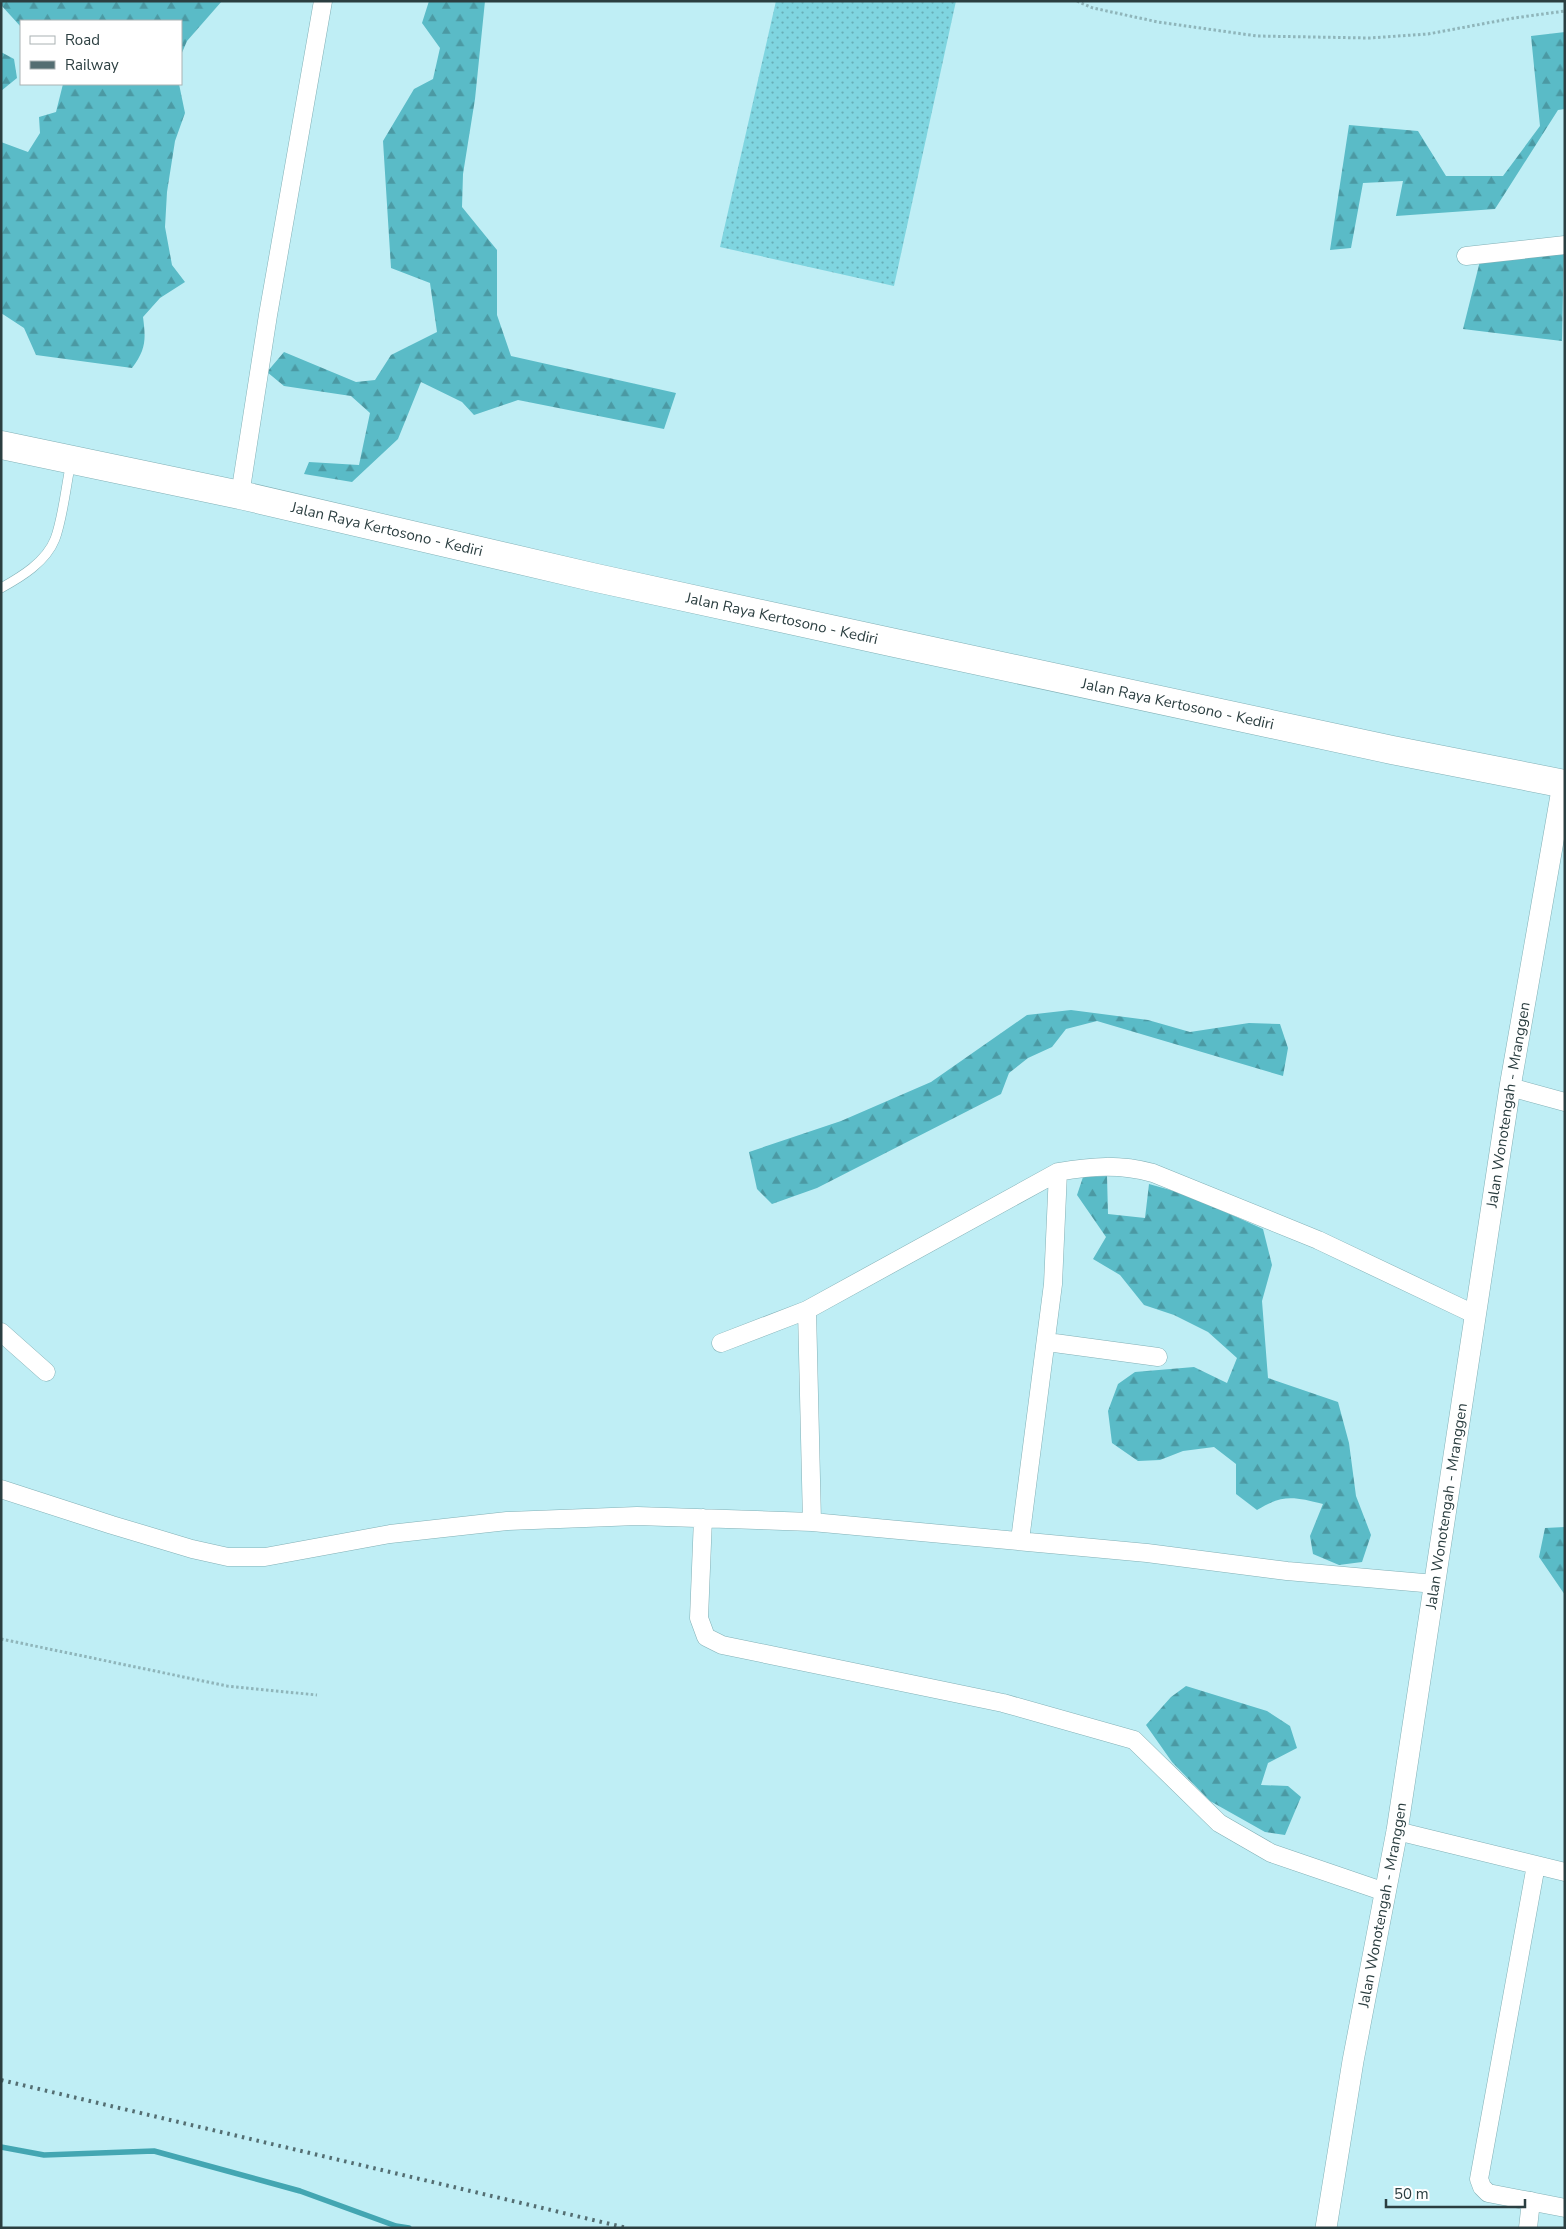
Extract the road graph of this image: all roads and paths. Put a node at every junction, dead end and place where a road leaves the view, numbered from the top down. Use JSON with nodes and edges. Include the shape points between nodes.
{"nodes":[{"id":1,"x":323,"y":1,"type":"edge"},
{"id":2,"x":1077,"y":1,"type":"edge"},
{"id":3,"x":1565,"y":11,"type":"edge"},
{"id":4,"x":1565,"y":245,"type":"edge"},
{"id":5,"x":1466,"y":256,"type":"dead end"},
{"id":6,"x":1,"y":445,"type":"edge"},
{"id":7,"x":72,"y":460,"type":"junction"},
{"id":8,"x":240,"y":495,"type":"junction"},
{"id":9,"x":1,"y":588,"type":"edge"},
{"id":10,"x":1564,"y":784,"type":"edge"},
{"id":11,"x":1510,"y":1087,"type":"junction"},
{"id":12,"x":1565,"y":1102,"type":"edge"},
{"id":13,"x":1058,"y":1172,"type":"junction"},
{"id":14,"x":807,"y":1310,"type":"junction"},
{"id":15,"x":1474,"y":1314,"type":"junction"},
{"id":16,"x":1,"y":1332,"type":"edge"},
{"id":17,"x":1047,"y":1342,"type":"junction"},
{"id":18,"x":721,"y":1343,"type":"dead end"},
{"id":19,"x":1158,"y":1357,"type":"dead end"},
{"id":20,"x":46,"y":1372,"type":"dead end"},
{"id":21,"x":1,"y":1488,"type":"edge"},
{"id":22,"x":702,"y":1518,"type":"junction"},
{"id":23,"x":812,"y":1522,"type":"junction"},
{"id":24,"x":1020,"y":1540,"type":"junction"},
{"id":25,"x":1435,"y":1584,"type":"junction"},
{"id":26,"x":1,"y":1639,"type":"edge"},
{"id":27,"x":317,"y":1696,"type":"dead end"},
{"id":28,"x":1397,"y":1831,"type":"junction"},
{"id":29,"x":1536,"y":1865,"type":"junction"},
{"id":30,"x":1565,"y":1872,"type":"edge"},
{"id":31,"x":1386,"y":1892,"type":"junction"},
{"id":32,"x":1531,"y":2201,"type":"junction"},
{"id":33,"x":1565,"y":2208,"type":"edge"},
{"id":34,"x":1326,"y":2228,"type":"edge"},
{"id":35,"x":1528,"y":2228,"type":"edge"}],
"edges":[{"from":1,"to":8,"type":"street"},
{"from":2,"to":3,"type":"path","via":[[1093,8],[1158,22],[1266,36],[1369,38],[1428,34]]},
{"from":4,"to":5,"type":"street"},
{"from":6,"to":7,"type":"highway","name":"Jalan Raya Kertosono - Kediri"},
{"from":7,"to":8,"type":"highway","name":"Jalan Raya Kertosono - Kediri"},
{"from":7,"to":9,"type":"lane","via":[[55,539],[46,554],[26,574]]},
{"from":8,"to":10,"type":"highway","name":"Jalan Raya Kertosono - Kediri","via":[[856,634]]},
{"from":10,"to":11,"type":"street","name":"Jalan Wonotengah - Mranggen"},
{"from":11,"to":12,"type":"street"},
{"from":11,"to":15,"type":"street","name":"Jalan Wonotengah - Mranggen"},
{"from":13,"to":14,"type":"street"},
{"from":13,"to":15,"type":"street","via":[[1094,1166],[1131,1167],[1153,1173],[1318,1240]]},
{"from":13,"to":17,"type":"street"},
{"from":14,"to":18,"type":"street"},
{"from":14,"to":23,"type":"street"},
{"from":15,"to":25,"type":"street","name":"Jalan Wonotengah - Mranggen"},
{"from":16,"to":20,"type":"street"},
{"from":17,"to":19,"type":"street"},
{"from":17,"to":24,"type":"street"},
{"from":21,"to":22,"type":"street","via":[[130,1531],[228,1557],[265,1557],[390,1534],[507,1521],[637,1516]]},
{"from":22,"to":23,"type":"street"},
{"from":22,"to":31,"type":"street","via":[[699,1618],[706,1637],[722,1645],[1003,1703],[1134,1740],[1219,1823],[1271,1853]]},
{"from":23,"to":24,"type":"street"},
{"from":24,"to":25,"type":"street","via":[[1287,1571]]},
{"from":25,"to":28,"type":"street","name":"Jalan Wonotengah - Mranggen"},
{"from":26,"to":27,"type":"path","via":[[227,1686]]},
{"from":28,"to":29,"type":"street"},
{"from":28,"to":31,"type":"street","name":"Jalan Wonotengah - Mranggen"},
{"from":29,"to":30,"type":"street"},
{"from":29,"to":32,"type":"street","via":[[1479,2172],[1480,2184],[1488,2192]]},
{"from":31,"to":34,"type":"street","name":"Jalan Wonotengah - Mranggen"},
{"from":32,"to":33,"type":"street"},
{"from":32,"to":35,"type":"street"}]}
